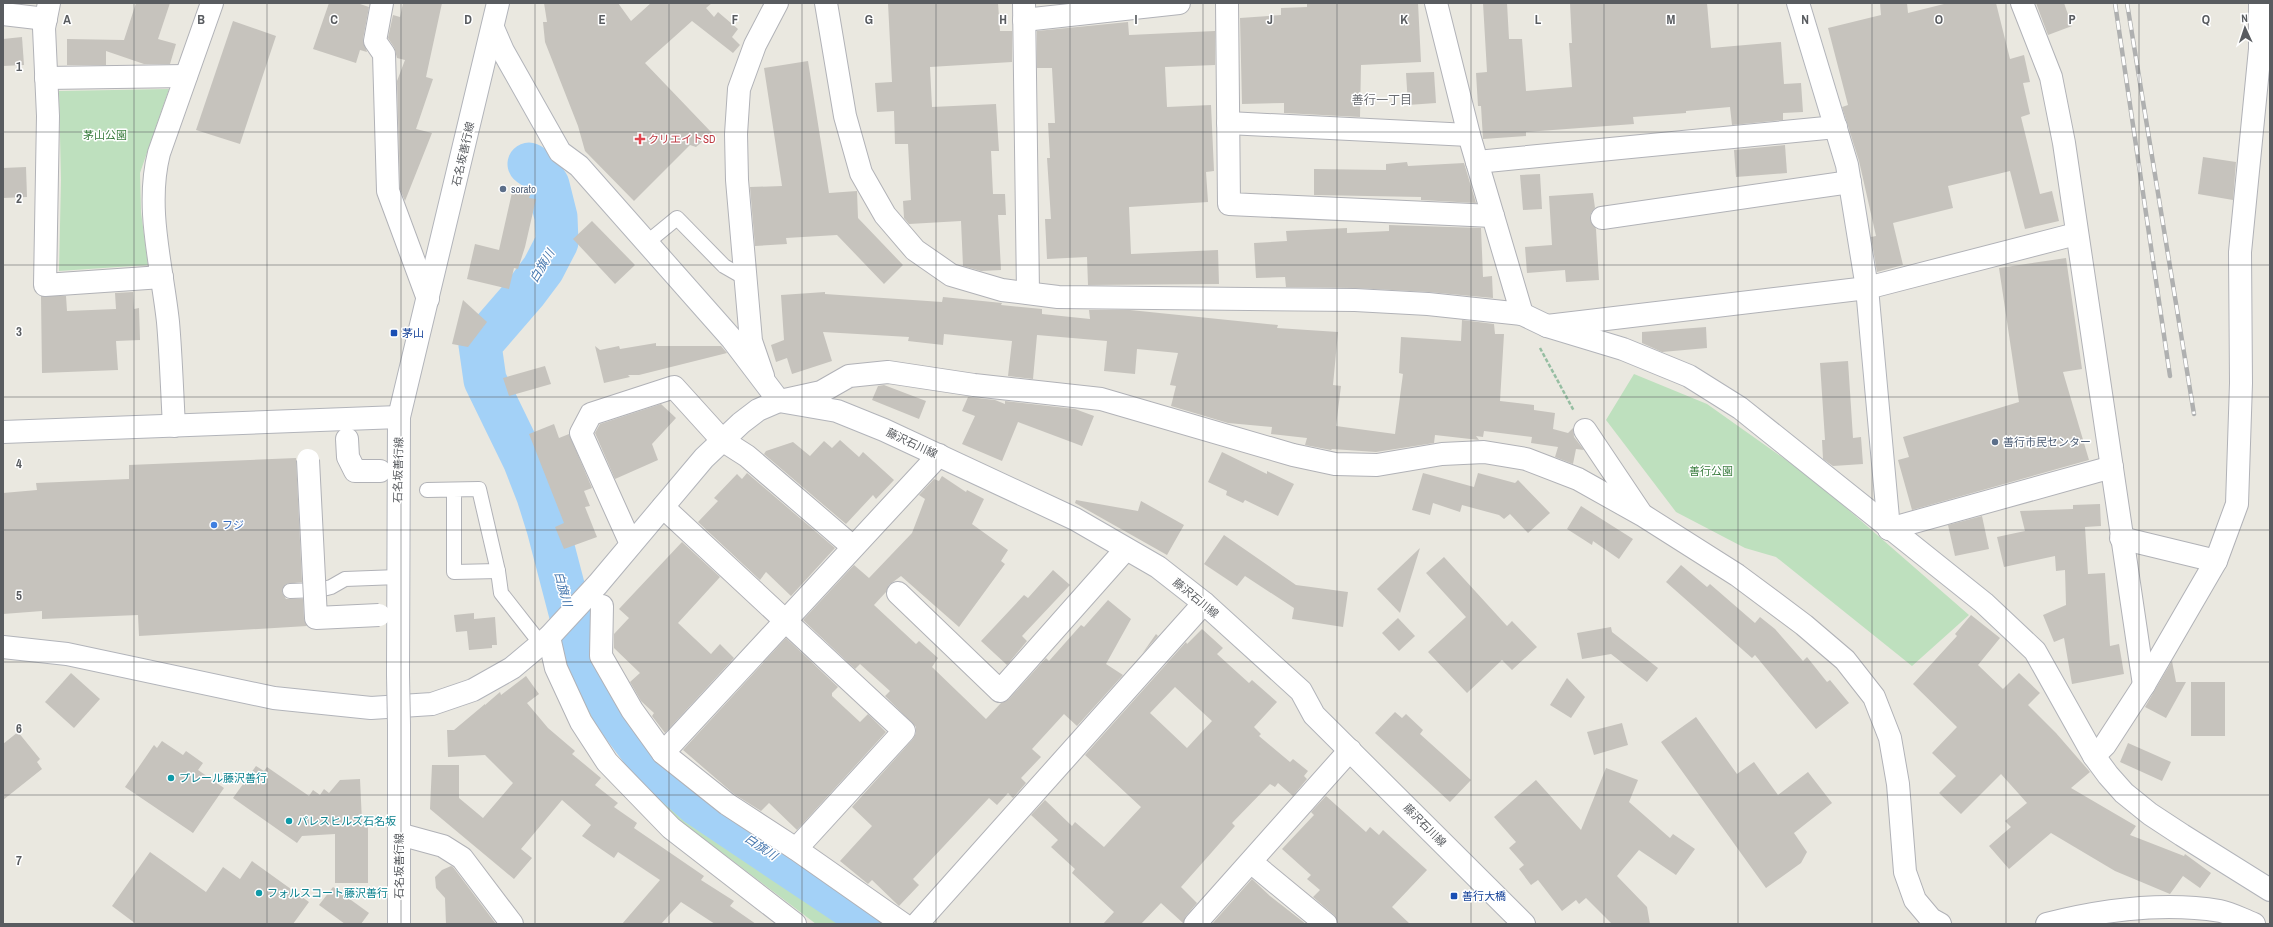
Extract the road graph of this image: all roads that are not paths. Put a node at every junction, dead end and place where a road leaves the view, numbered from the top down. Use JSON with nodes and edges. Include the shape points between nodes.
{"nodes":[{"id":1,"x":212,"y":3,"type":"edge"},
{"id":2,"x":382,"y":3,"type":"edge"},
{"id":3,"x":498,"y":3,"type":"edge"},
{"id":4,"x":778,"y":3,"type":"edge"},
{"id":5,"x":826,"y":3,"type":"edge"},
{"id":6,"x":1179,"y":3,"type":"edge"},
{"id":7,"x":1227,"y":3,"type":"edge"},
{"id":8,"x":1436,"y":3,"type":"edge"},
{"id":9,"x":1798,"y":3,"type":"edge"},
{"id":10,"x":2022,"y":3,"type":"edge"},
{"id":11,"x":2260,"y":3,"type":"edge"},
{"id":12,"x":47,"y":11,"type":"edge"},
{"id":13,"x":1024,"y":12,"type":"edge"},
{"id":14,"x":3,"y":14,"type":"edge"},
{"id":15,"x":493,"y":28,"type":"junction"},
{"id":16,"x":186,"y":76,"type":"junction"},
{"id":17,"x":46,"y":78,"type":"junction"},
{"id":18,"x":1228,"y":123,"type":"junction"},
{"id":19,"x":1836,"y":127,"type":"junction"},
{"id":20,"x":1469,"y":135,"type":"junction"},
{"id":21,"x":1477,"y":162,"type":"junction"},
{"id":22,"x":1850,"y":182,"type":"junction"},
{"id":23,"x":1493,"y":216,"type":"junction"},
{"id":24,"x":1602,"y":218,"type":"dead end"},
{"id":25,"x":2076,"y":234,"type":"junction"},
{"id":26,"x":655,"y":236,"type":"dead end"},
{"id":27,"x":162,"y":277,"type":"junction"},
{"id":28,"x":745,"y":278,"type":"junction"},
{"id":29,"x":1867,"y":288,"type":"junction"},
{"id":30,"x":1028,"y":293,"type":"junction"},
{"id":31,"x":428,"y":299,"type":"junction"},
{"id":32,"x":1522,"y":314,"type":"junction"},
{"id":33,"x":1547,"y":326,"type":"junction"},
{"id":34,"x":776,"y":397,"type":"junction"},
{"id":35,"x":399,"y":417,"type":"junction"},
{"id":36,"x":174,"y":426,"type":"junction"},
{"id":37,"x":1585,"y":430,"type":"road end"},
{"id":38,"x":3,"y":432,"type":"edge"},
{"id":39,"x":347,"y":439,"type":"dead end"},
{"id":40,"x":722,"y":440,"type":"junction"},
{"id":41,"x":940,"y":456,"type":"junction"},
{"id":42,"x":308,"y":460,"type":"dead end"},
{"id":43,"x":2112,"y":468,"type":"junction"},
{"id":44,"x":380,"y":471,"type":"dead end"},
{"id":45,"x":427,"y":490,"type":"dead end"},
{"id":46,"x":454,"y":490,"type":"junction"},
{"id":47,"x":663,"y":508,"type":"junction"},
{"id":48,"x":1643,"y":516,"type":"junction"},
{"id":49,"x":1889,"y":528,"type":"junction"},
{"id":50,"x":2121,"y":538,"type":"junction"},
{"id":51,"x":631,"y":544,"type":"junction"},
{"id":52,"x":853,"y":547,"type":"junction"},
{"id":53,"x":1126,"y":549,"type":"junction"},
{"id":54,"x":2216,"y":561,"type":"junction"},
{"id":55,"x":498,"y":571,"type":"junction"},
{"id":56,"x":398,"y":577,"type":"junction"},
{"id":57,"x":290,"y":591,"type":"dead end"},
{"id":58,"x":898,"y":593,"type":"dead end"},
{"id":59,"x":1204,"y":603,"type":"junction"},
{"id":60,"x":602,"y":606,"type":"dead end"},
{"id":61,"x":379,"y":615,"type":"dead end"},
{"id":62,"x":784,"y":621,"type":"junction"},
{"id":63,"x":545,"y":640,"type":"junction"},
{"id":64,"x":3,"y":647,"type":"edge"},
{"id":65,"x":2144,"y":685,"type":"junction"},
{"id":66,"x":1350,"y":750,"type":"junction"},
{"id":67,"x":663,"y":753,"type":"junction"},
{"id":68,"x":2094,"y":756,"type":"junction"},
{"id":69,"x":399,"y":834,"type":"junction"},
{"id":70,"x":796,"y":849,"type":"junction"},
{"id":71,"x":1251,"y":862,"type":"junction"},
{"id":72,"x":2270,"y":890,"type":"edge"},
{"id":73,"x":399,"y":924,"type":"edge"},
{"id":74,"x":512,"y":924,"type":"edge"},
{"id":75,"x":795,"y":924,"type":"edge"},
{"id":76,"x":903,"y":924,"type":"edge"},
{"id":77,"x":917,"y":924,"type":"edge"},
{"id":78,"x":1195,"y":924,"type":"edge"},
{"id":79,"x":1326,"y":924,"type":"edge"},
{"id":80,"x":1524,"y":924,"type":"edge"},
{"id":81,"x":1940,"y":924,"type":"edge"},
{"id":82,"x":2047,"y":924,"type":"edge"},
{"id":83,"x":2254,"y":924,"type":"edge"}],
"edges":[{"from":1,"to":16,"type":"street"},
{"from":2,"to":31,"type":"street","via":[[376,41],[384,54],[388,191]]},
{"from":3,"to":15,"type":"street","name":"石名坂善行線"},
{"from":4,"to":28,"type":"street","via":[[755,45],[739,89],[736,134],[737,180]]},
{"from":5,"to":30,"type":"street","via":[[845,116],[861,173],[885,215],[915,250],[951,275],[1002,290]]},
{"from":6,"to":13,"type":"street"},
{"from":7,"to":18,"type":"street"},
{"from":8,"to":20,"type":"street"},
{"from":9,"to":19,"type":"street"},
{"from":10,"to":25,"type":"street","via":[[2051,77],[2064,143]]},
{"from":11,"to":54,"type":"street","via":[[2259,56],[2240,252],[2242,383],[2237,504]]},
{"from":12,"to":14,"type":"street"},
{"from":12,"to":17,"type":"street","via":[[44,28]]},
{"from":13,"to":30,"type":"street"},
{"from":15,"to":31,"type":"street","name":"石名坂善行線"},
{"from":15,"to":34,"type":"street","via":[[560,152],[579,166],[732,339]]},
{"from":16,"to":17,"type":"street"},
{"from":16,"to":27,"type":"street","via":[[153,175],[153,210]]},
{"from":17,"to":27,"type":"street","via":[[48,181],[45,285]]},
{"from":18,"to":20,"type":"street"},
{"from":18,"to":23,"type":"street","via":[[1229,204]]},
{"from":19,"to":21,"type":"street"},
{"from":19,"to":22,"type":"street"},
{"from":20,"to":21,"type":"street"},
{"from":21,"to":23,"type":"street"},
{"from":22,"to":24,"type":"street"},
{"from":22,"to":29,"type":"street"},
{"from":23,"to":32,"type":"street"},
{"from":25,"to":29,"type":"street"},
{"from":25,"to":43,"type":"street"},
{"from":26,"to":28,"type":"lane","via":[[677,218],[724,266]]},
{"from":27,"to":36,"type":"street","via":[[168,324]]},
{"from":28,"to":34,"type":"street","via":[[751,341],[761,371]]},
{"from":29,"to":33,"type":"street"},
{"from":29,"to":49,"type":"street"},
{"from":30,"to":32,"type":"street","via":[[1058,297],[1355,300],[1428,304]]},
{"from":31,"to":35,"type":"street","name":"石名坂善行線"},
{"from":32,"to":33,"type":"street"},
{"from":33,"to":49,"type":"street","via":[[1623,349],[1689,376],[1740,408]]},
{"from":34,"to":40,"type":"street"},
{"from":34,"to":41,"type":"street","name":"藤沢石川線","via":[[836,412],[884,430]]},
{"from":34,"to":48,"type":"street","via":[[821,392],[849,376],[888,372],[1102,399],[1293,455],[1335,464],[1377,465],[1442,454],[1484,452],[1526,459],[1578,479]]},
{"from":35,"to":36,"type":"street"},
{"from":35,"to":56,"type":"street","name":"石名坂善行線"},
{"from":36,"to":38,"type":"street"},
{"from":37,"to":48,"type":"street"},
{"from":39,"to":44,"type":"street","via":[[348,457],[355,471]]},
{"from":40,"to":47,"type":"street"},
{"from":40,"to":51,"type":"street","via":[[674,387],[591,414],[581,433]]},
{"from":40,"to":52,"type":"street","via":[[747,456]]},
{"from":41,"to":52,"type":"street"},
{"from":41,"to":53,"type":"street","name":"藤沢石川線","via":[[1075,519]]},
{"from":42,"to":61,"type":"street","bridge":true,"via":[[316,618]]},
{"from":43,"to":49,"type":"street"},
{"from":43,"to":50,"type":"street"},
{"from":45,"to":46,"type":"lane"},
{"from":46,"to":55,"type":"lane","via":[[479,489]]},
{"from":46,"to":55,"type":"lane","via":[[454,572]]},
{"from":47,"to":51,"type":"street"},
{"from":47,"to":62,"type":"street"},
{"from":48,"to":81,"type":"street","via":[[1737,575],[1804,625],[1845,660],[1874,697],[1891,746],[1898,784],[1905,872],[1915,900],[1931,919]]},
{"from":49,"to":68,"type":"street","via":[[1984,603],[2035,651]]},
{"from":50,"to":54,"type":"street"},
{"from":50,"to":65,"type":"street"},
{"from":51,"to":63,"type":"street"},
{"from":52,"to":62,"type":"street"},
{"from":53,"to":58,"type":"street","via":[[1000,691]]},
{"from":53,"to":59,"type":"street","name":"藤沢石川線","via":[[1158,567]]},
{"from":54,"to":65,"type":"street"},
{"from":55,"to":63,"type":"lane","via":[[501,593]]},
{"from":56,"to":57,"type":"lane","via":[[345,579],[319,590]]},
{"from":56,"to":69,"type":"street","name":"石名坂善行線","bridge":true},
{"from":59,"to":66,"type":"street","name":"藤沢石川線","via":[[1301,691],[1314,715]]},
{"from":59,"to":77,"type":"street"},
{"from":60,"to":67,"type":"street","via":[[601,656],[632,710]]},
{"from":62,"to":67,"type":"street"},
{"from":62,"to":70,"type":"street","via":[[904,731]]},
{"from":63,"to":64,"type":"street","via":[[512,668],[473,690],[432,704],[371,708],[274,698],[67,654]]},
{"from":63,"to":75,"type":"street","via":[[581,722],[607,762],[671,828]]},
{"from":65,"to":68,"type":"street","via":[[2105,745]]},
{"from":66,"to":71,"type":"street"},
{"from":66,"to":80,"type":"street","name":"藤沢石川線"},
{"from":67,"to":70,"type":"street","via":[[727,804]]},
{"from":68,"to":72,"type":"street","via":[[2124,793],[2150,814]]},
{"from":69,"to":73,"type":"street","name":"石名坂善行線"},
{"from":69,"to":74,"type":"street","via":[[443,846],[462,858]]},
{"from":70,"to":76,"type":"street"},
{"from":71,"to":78,"type":"street"},
{"from":71,"to":79,"type":"street"},
{"from":82,"to":83,"type":"street","via":[[2078,916],[2177,908],[2221,912]]}]}
